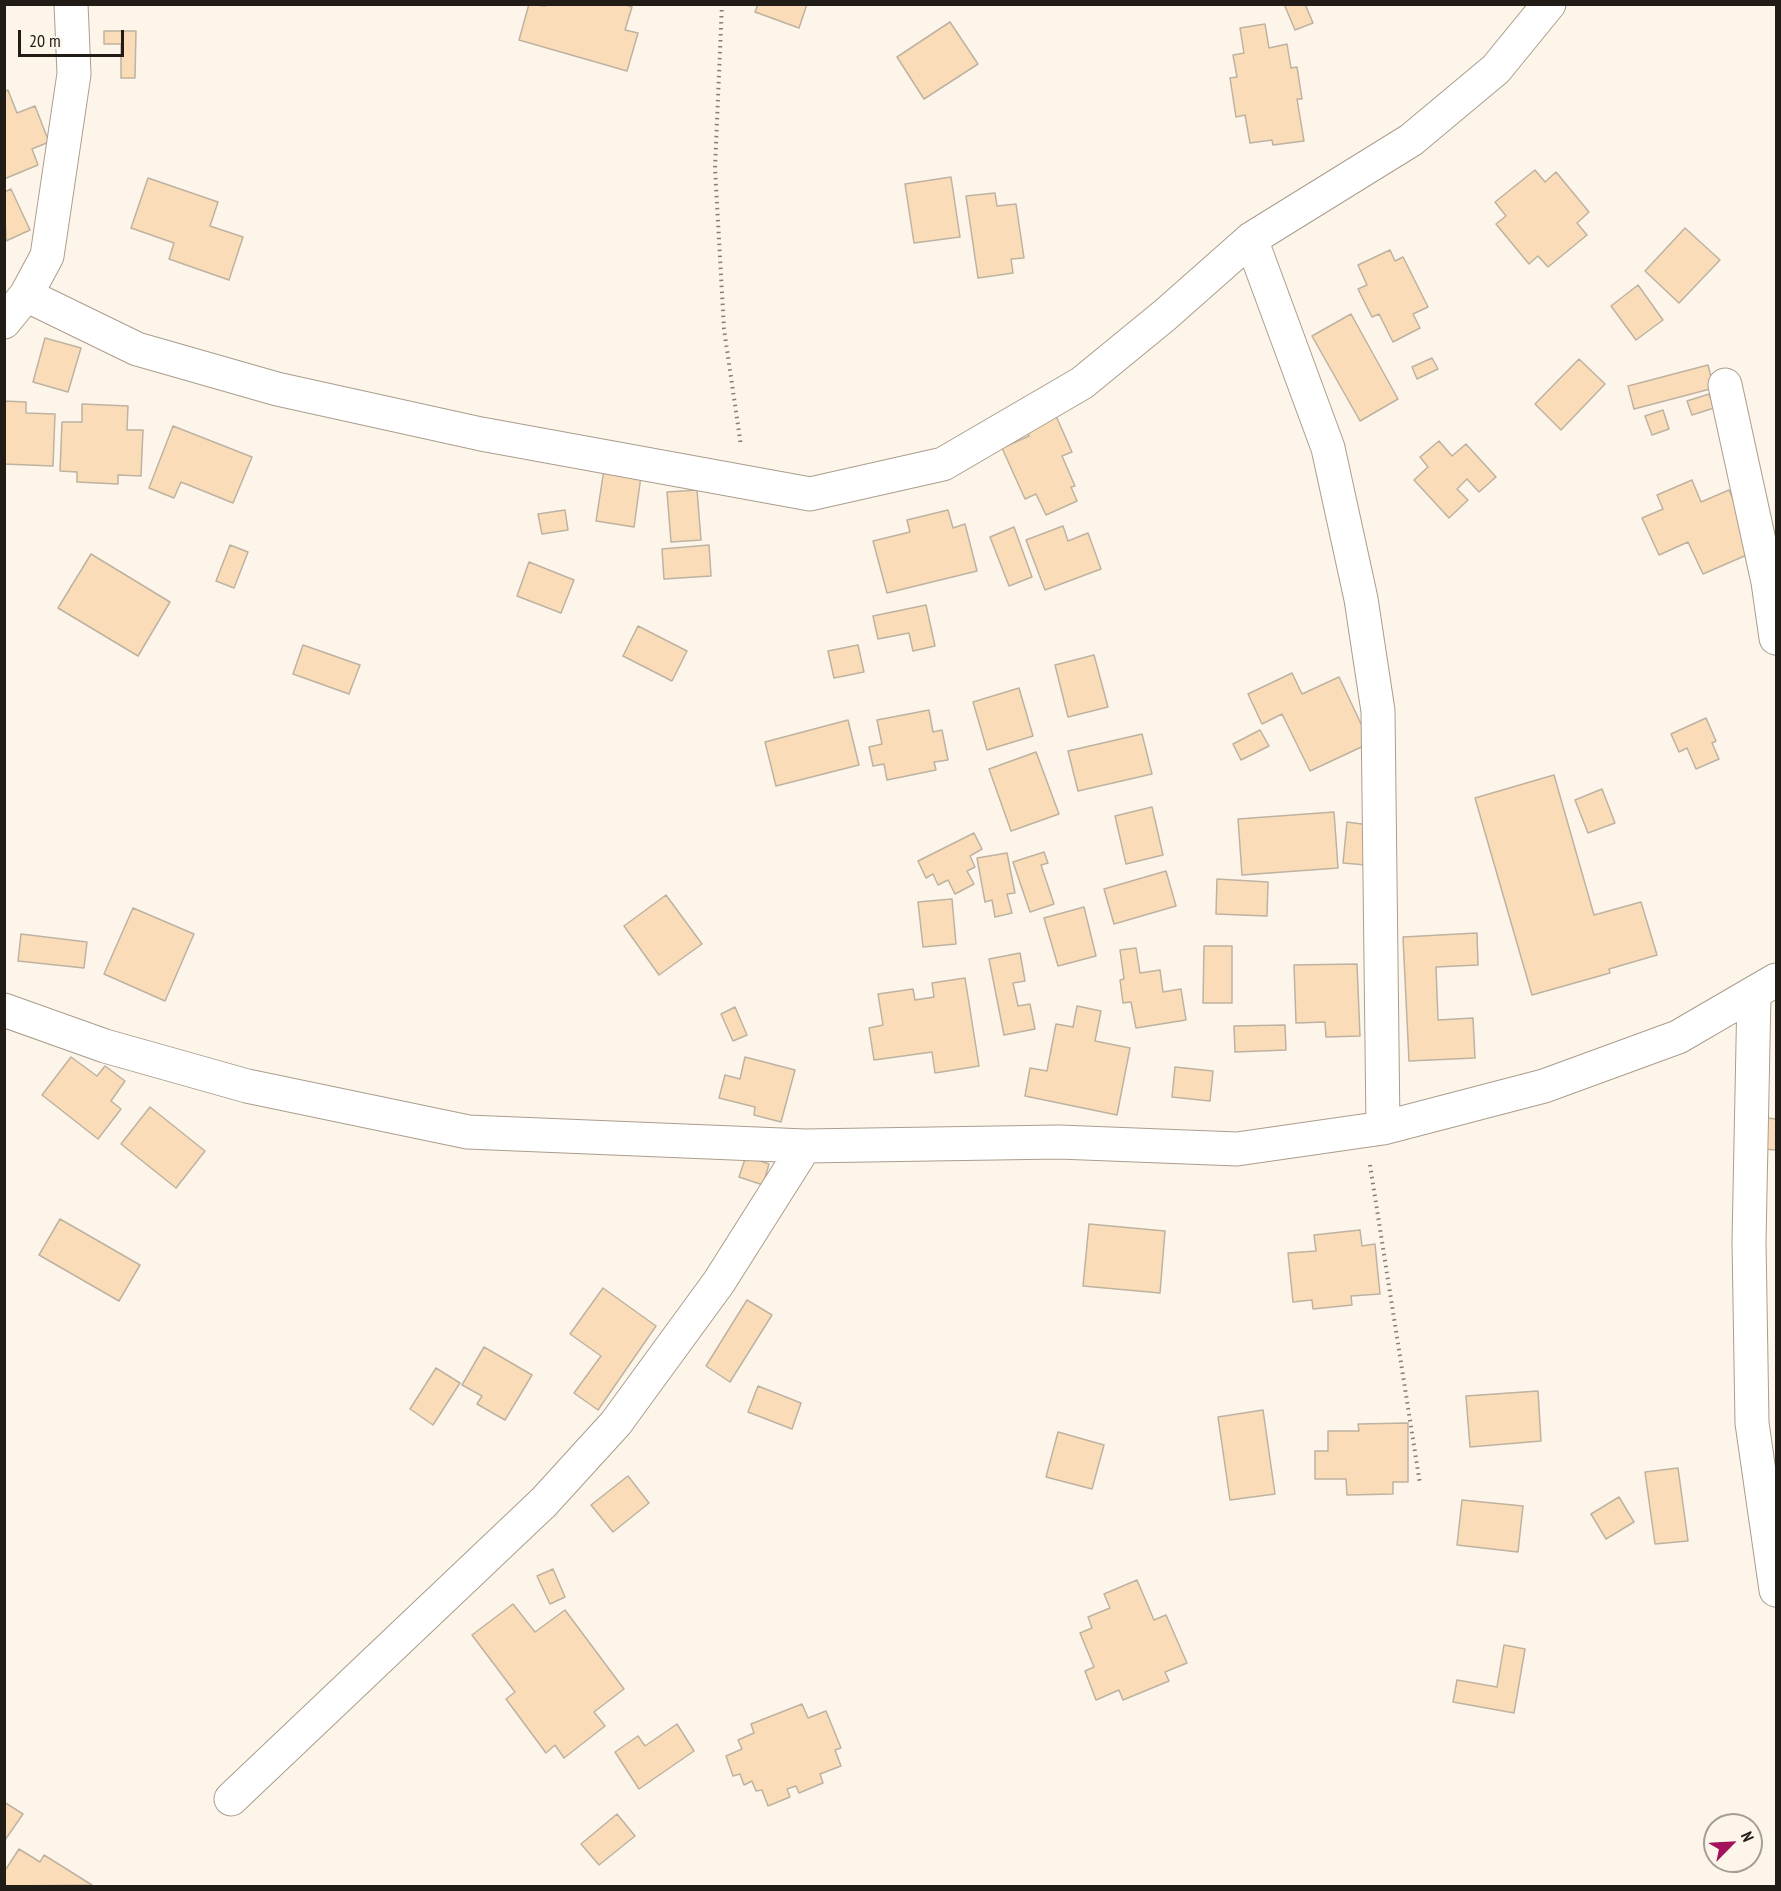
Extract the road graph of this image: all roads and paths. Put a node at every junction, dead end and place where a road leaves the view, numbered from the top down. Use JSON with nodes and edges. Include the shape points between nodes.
{"nodes":[{"id":1,"x":71,"y":4,"type":"edge"},
{"id":2,"x":722,"y":4,"type":"edge"},
{"id":3,"x":1549,"y":4,"type":"edge"},
{"id":4,"x":1251,"y":239,"type":"junction"},
{"id":5,"x":26,"y":295,"type":"junction"},
{"id":6,"x":4,"y":322,"type":"edge"},
{"id":7,"x":1725,"y":385,"type":"dead end"},
{"id":8,"x":747,"y":483,"type":"junction"},
{"id":9,"x":1772,"y":581,"type":"edge"},
{"id":10,"x":1776,"y":638,"type":"edge"},
{"id":11,"x":1765,"y":987,"type":"edge"},
{"id":12,"x":4,"y":1010,"type":"edge"},
{"id":13,"x":1374,"y":1130,"type":"junction"},
{"id":14,"x":805,"y":1146,"type":"junction"},
{"id":15,"x":1420,"y":1484,"type":"dead end"},
{"id":16,"x":1776,"y":1590,"type":"edge"},
{"id":17,"x":231,"y":1800,"type":"dead end"}],
"edges":[{"from":1,"to":5,"type":"street","via":[[74,74],[47,256]]},
{"from":2,"to":8,"type":"path","via":[[715,168],[724,329]]},
{"from":3,"to":4,"type":"street","via":[[1496,69],[1411,140]]},
{"from":4,"to":8,"type":"street","via":[[1082,383],[943,464],[810,494]]},
{"from":4,"to":13,"type":"street","via":[[1328,448],[1361,599],[1378,711]]},
{"from":5,"to":6,"type":"street"},
{"from":5,"to":8,"type":"street","via":[[137,349],[277,389],[481,435]]},
{"from":7,"to":9,"type":"street"},
{"from":9,"to":10,"type":"street"},
{"from":11,"to":13,"type":"street","via":[[1677,1036],[1544,1086]]},
{"from":11,"to":16,"type":"street","via":[[1749,1241],[1752,1423]]},
{"from":12,"to":14,"type":"street","via":[[105,1046],[247,1086],[468,1132]]},
{"from":13,"to":14,"type":"street","via":[[1237,1149],[1059,1142]]},
{"from":13,"to":15,"type":"path"},
{"from":14,"to":17,"type":"street","via":[[719,1282],[616,1423],[544,1502]]}]}
